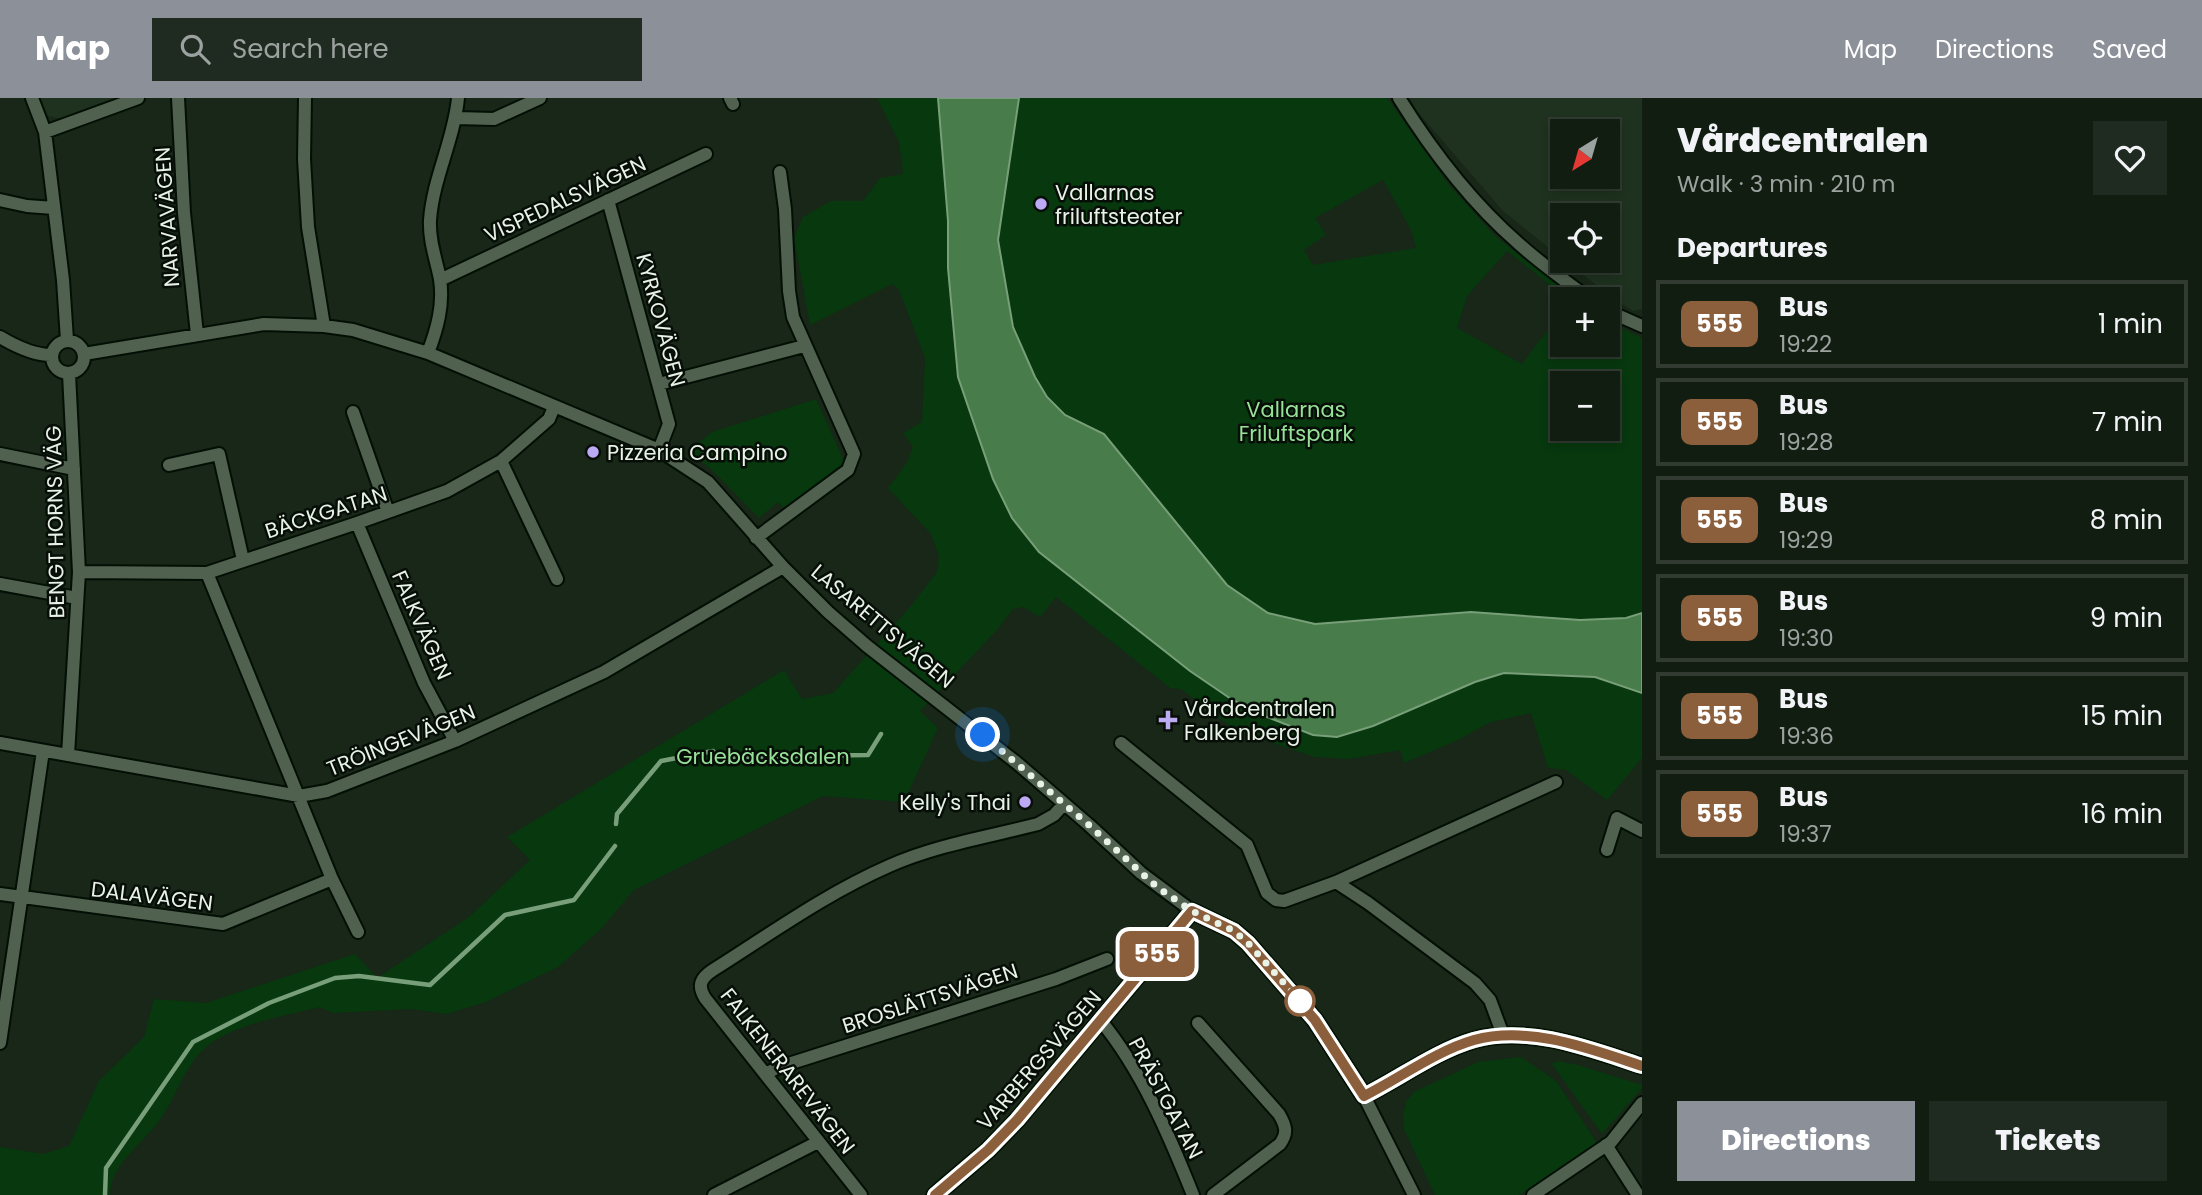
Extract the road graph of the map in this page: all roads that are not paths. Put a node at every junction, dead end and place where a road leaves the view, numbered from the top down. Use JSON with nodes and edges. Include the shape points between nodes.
{"nodes":[{"id":1,"x":32,"y":98,"type":"edge"},
{"id":2,"x":138,"y":98,"type":"edge"},
{"id":3,"x":178,"y":98,"type":"edge"},
{"id":4,"x":305,"y":98,"type":"edge"},
{"id":5,"x":458,"y":98,"type":"edge"},
{"id":6,"x":540,"y":98,"type":"edge"},
{"id":7,"x":1399,"y":98,"type":"edge"},
{"id":8,"x":456,"y":118,"type":"junction"},
{"id":9,"x":45,"y":132,"type":"junction"},
{"id":10,"x":706,"y":154,"type":"dead end"},
{"id":11,"x":780,"y":172,"type":"dead end"},
{"id":12,"x":0,"y":200,"type":"edge"},
{"id":13,"x":608,"y":200,"type":"junction"},
{"id":14,"x":54,"y":208,"type":"junction"},
{"id":15,"x":440,"y":280,"type":"junction"},
{"id":16,"x":1574,"y":287,"type":"edge"},
{"id":17,"x":1620,"y":317,"type":"edge"},
{"id":18,"x":324,"y":326,"type":"junction"},
{"id":19,"x":1642,"y":327,"type":"edge"},
{"id":20,"x":197,"y":334,"type":"junction"},
{"id":21,"x":0,"y":337,"type":"edge"},
{"id":22,"x":66,"y":340,"type":"junction"},
{"id":23,"x":804,"y":346,"type":"junction"},
{"id":24,"x":428,"y":353,"type":"junction"},
{"id":25,"x":84,"y":354,"type":"junction"},
{"id":26,"x":51,"y":355,"type":"junction"},
{"id":27,"x":69,"y":373,"type":"junction"},
{"id":28,"x":659,"y":384,"type":"junction"},
{"id":29,"x":554,"y":407,"type":"junction"},
{"id":30,"x":354,"y":412,"type":"dead end"},
{"id":31,"x":659,"y":450,"type":"junction"},
{"id":32,"x":0,"y":454,"type":"edge"},
{"id":33,"x":501,"y":461,"type":"junction"},
{"id":34,"x":169,"y":465,"type":"dead end"},
{"id":35,"x":75,"y":468,"type":"junction"},
{"id":36,"x":388,"y":512,"type":"junction"},
{"id":37,"x":357,"y":523,"type":"junction"},
{"id":38,"x":756,"y":538,"type":"junction"},
{"id":39,"x":243,"y":560,"type":"junction"},
{"id":40,"x":783,"y":567,"type":"junction"},
{"id":41,"x":79,"y":572,"type":"junction"},
{"id":42,"x":207,"y":573,"type":"junction"},
{"id":43,"x":557,"y":579,"type":"dead end"},
{"id":44,"x":0,"y":584,"type":"edge"},
{"id":45,"x":77,"y":598,"type":"junction"},
{"id":46,"x":455,"y":741,"type":"junction"},
{"id":47,"x":0,"y":743,"type":"edge"},
{"id":48,"x":1121,"y":743,"type":"dead end"},
{"id":49,"x":43,"y":751,"type":"junction"},
{"id":50,"x":68,"y":755,"type":"junction"},
{"id":51,"x":1556,"y":782,"type":"dead end"},
{"id":52,"x":299,"y":796,"type":"junction"},
{"id":53,"x":1064,"y":804,"type":"junction"},
{"id":54,"x":1642,"y":831,"type":"edge"},
{"id":55,"x":1607,"y":850,"type":"dead end"},
{"id":56,"x":332,"y":879,"type":"junction"},
{"id":57,"x":1336,"y":882,"type":"junction"},
{"id":58,"x":0,"y":894,"type":"edge"},
{"id":59,"x":22,"y":898,"type":"junction"},
{"id":60,"x":1192,"y":911,"type":"junction"},
{"id":61,"x":358,"y":932,"type":"dead end"},
{"id":62,"x":1107,"y":959,"type":"dead end"},
{"id":63,"x":1101,"y":1021,"type":"junction"},
{"id":64,"x":1198,"y":1023,"type":"dead end"},
{"id":65,"x":1503,"y":1035,"type":"junction"},
{"id":66,"x":0,"y":1043,"type":"edge"},
{"id":67,"x":1642,"y":1066,"type":"edge"},
{"id":68,"x":765,"y":1074,"type":"junction"},
{"id":69,"x":1364,"y":1096,"type":"junction"},
{"id":70,"x":1642,"y":1102,"type":"edge"},
{"id":71,"x":818,"y":1142,"type":"junction"},
{"id":72,"x":1606,"y":1145,"type":"junction"},
{"id":73,"x":714,"y":1195,"type":"edge"},
{"id":74,"x":861,"y":1195,"type":"edge"},
{"id":75,"x":935,"y":1195,"type":"edge"},
{"id":76,"x":1193,"y":1195,"type":"edge"},
{"id":77,"x":1213,"y":1195,"type":"edge"},
{"id":78,"x":1414,"y":1195,"type":"edge"},
{"id":79,"x":1533,"y":1195,"type":"edge"},
{"id":80,"x":1638,"y":1195,"type":"edge"}],
"edges":[{"from":1,"to":9,"type":"street"},
{"from":2,"to":9,"type":"street"},
{"from":3,"to":20,"type":"street","name":"NARVAVÄGEN"},
{"from":4,"to":18,"type":"street","via":[[309,227]]},
{"from":5,"to":8,"type":"street"},
{"from":6,"to":8,"type":"street","via":[[494,119]]},
{"from":7,"to":16,"type":"street","via":[[1465,191],[1517,243]]},
{"from":8,"to":15,"type":"street","via":[[430,220]]},
{"from":9,"to":14,"type":"street"},
{"from":10,"to":13,"type":"street","name":"VISPEDALSVÄGEN"},
{"from":11,"to":23,"type":"street","via":[[789,290]]},
{"from":12,"to":14,"type":"street"},
{"from":13,"to":15,"type":"street","name":"VISPEDALSVÄGEN"},
{"from":13,"to":28,"type":"street","name":"KYRKOVÄGEN"},
{"from":14,"to":22,"type":"street"},
{"from":15,"to":24,"type":"street","via":[[439,321]]},
{"from":17,"to":19,"type":"street"},
{"from":18,"to":20,"type":"street","name":"LASARETTSVÄGEN","via":[[264,324]]},
{"from":18,"to":24,"type":"street","name":"LASARETTSVÄGEN"},
{"from":20,"to":25,"type":"street","name":"LASARETTSVÄGEN"},
{"from":21,"to":26,"type":"street"},
{"from":22,"to":25,"type":"street","via":[[80,345]]},
{"from":22,"to":26,"type":"street"},
{"from":23,"to":28,"type":"street"},
{"from":23,"to":38,"type":"street","via":[[854,454],[848,470]]},
{"from":24,"to":29,"type":"street","name":"LASARETTSVÄGEN"},
{"from":25,"to":27,"type":"street","via":[[80,369]]},
{"from":26,"to":27,"type":"street","via":[[56,368]]},
{"from":27,"to":35,"type":"street","name":"BENGT HORNS VÄG"},
{"from":28,"to":31,"type":"street","name":"KYRKOVÄGEN","via":[[668,424]]},
{"from":29,"to":31,"type":"street","name":"LASARETTSVÄGEN"},
{"from":29,"to":33,"type":"street","name":"BÄCKGATAN","via":[[549,419]]},
{"from":30,"to":36,"type":"street"},
{"from":31,"to":38,"type":"street","name":"LASARETTSVÄGEN","via":[[708,482]]},
{"from":32,"to":35,"type":"street"},
{"from":33,"to":36,"type":"street","name":"BÄCKGATAN","via":[[447,491]]},
{"from":33,"to":43,"type":"street"},
{"from":34,"to":39,"type":"street","via":[[219,454]]},
{"from":35,"to":41,"type":"street","name":"BENGT HORNS VÄG"},
{"from":36,"to":37,"type":"street","name":"BÄCKGATAN"},
{"from":37,"to":39,"type":"street","name":"BÄCKGATAN"},
{"from":37,"to":46,"type":"street","name":"FALKVÄGEN","via":[[425,683]]},
{"from":38,"to":40,"type":"street","name":"LASARETTSVÄGEN"},
{"from":39,"to":42,"type":"street","name":"BÄCKGATAN"},
{"from":40,"to":46,"type":"street","name":"TRÖINGEVÄGEN","via":[[604,672]]},
{"from":40,"to":53,"type":"street","name":"LASARETTSVÄGEN","via":[[867,646]]},
{"from":41,"to":42,"type":"street","name":"BÄCKGATAN"},
{"from":41,"to":45,"type":"street","name":"BENGT HORNS VÄG"},
{"from":42,"to":52,"type":"street"},
{"from":44,"to":45,"type":"street"},
{"from":45,"to":50,"type":"street","name":"BENGT HORNS VÄG"},
{"from":46,"to":52,"type":"street","name":"TRÖINGEVÄGEN","via":[[327,791]]},
{"from":47,"to":49,"type":"street","name":"TRÖINGEVÄGEN"},
{"from":48,"to":57,"type":"street","via":[[1247,845],[1266,893],[1276,900]]},
{"from":49,"to":50,"type":"street","name":"TRÖINGEVÄGEN"},
{"from":49,"to":59,"type":"street"},
{"from":50,"to":52,"type":"street","name":"TRÖINGEVÄGEN"},
{"from":51,"to":57,"type":"street"},
{"from":52,"to":56,"type":"street"},
{"from":53,"to":60,"type":"street","name":"LASARETTSVÄGEN","via":[[1141,873]]},
{"from":53,"to":68,"type":"street","name":"FALKENERAREVÄGEN","via":[[1038,824],[925,852],[889,866],[823,900],[704,976],[701,990]]},
{"from":54,"to":55,"type":"street","via":[[1617,818]]},
{"from":56,"to":59,"type":"street","name":"DALAVÄGEN","via":[[223,924]]},
{"from":56,"to":61,"type":"street"},
{"from":57,"to":65,"type":"street","via":[[1475,983],[1490,1000]]},
{"from":58,"to":59,"type":"street","name":"DALAVÄGEN"},
{"from":59,"to":66,"type":"street"},
{"from":60,"to":63,"type":"main road","name":"VARBERGSVÄGEN"},
{"from":60,"to":69,"type":"main road","name":"LASARETTSVÄGEN","via":[[1248,943],[1315,1020]]},
{"from":62,"to":68,"type":"street","name":"BROSLÄTTSVÄGEN"},
{"from":63,"to":75,"type":"main road","name":"VARBERGSVÄGEN","via":[[1017,1120]]},
{"from":63,"to":76,"type":"street","name":"PRÄSTGATAN","via":[[1171,1139]]},
{"from":64,"to":77,"type":"street","via":[[1279,1114],[1286,1129],[1280,1144]]},
{"from":65,"to":67,"type":"main road","via":[[1570,1043]]},
{"from":65,"to":69,"type":"main road","via":[[1441,1054]]},
{"from":68,"to":71,"type":"street","name":"FALKENERAREVÄGEN"},
{"from":69,"to":78,"type":"street"},
{"from":70,"to":72,"type":"street"},
{"from":71,"to":73,"type":"street"},
{"from":71,"to":74,"type":"street","name":"FALKENERAREVÄGEN"},
{"from":72,"to":79,"type":"street"},
{"from":72,"to":80,"type":"street"}]}
